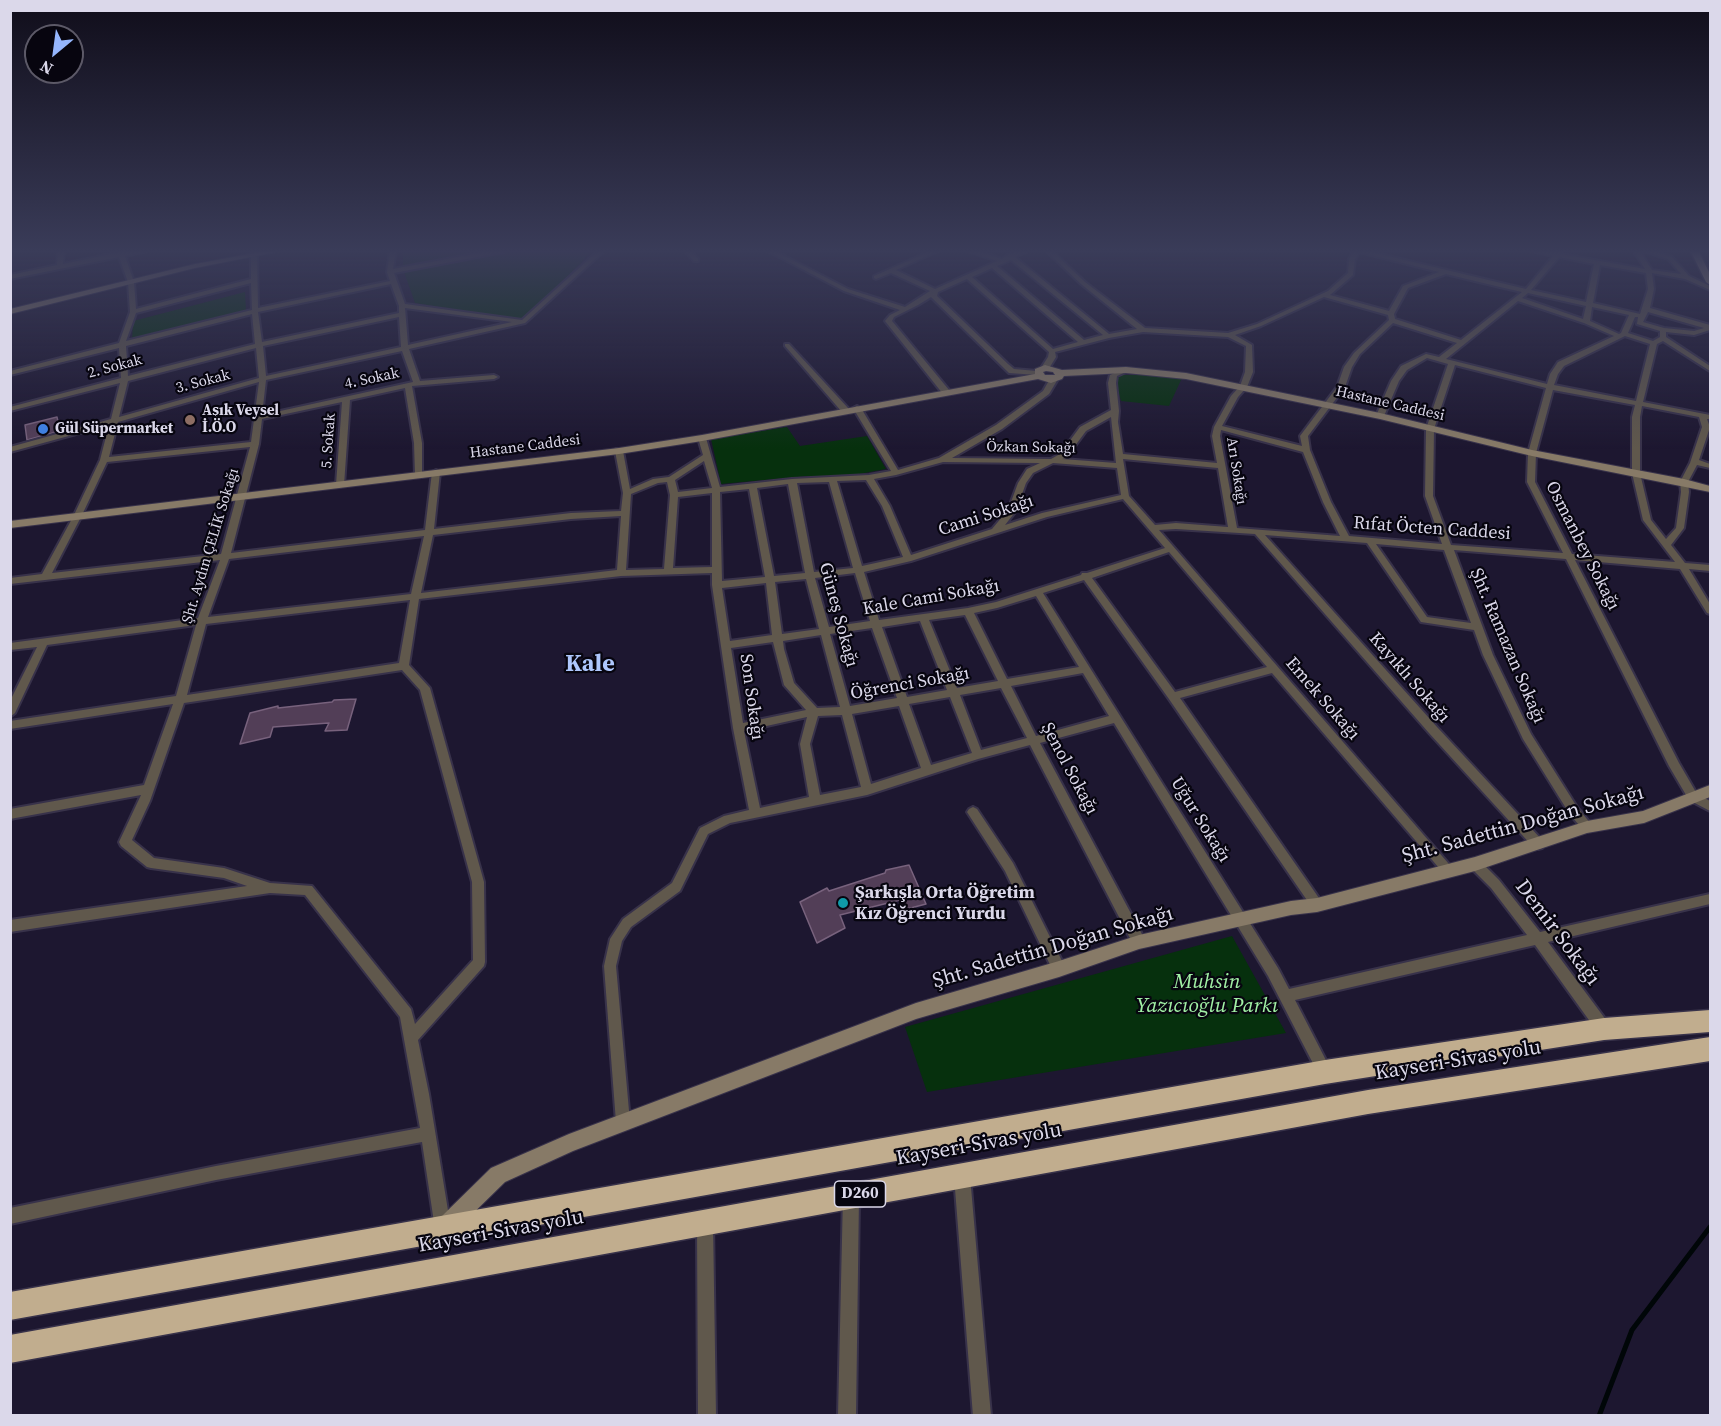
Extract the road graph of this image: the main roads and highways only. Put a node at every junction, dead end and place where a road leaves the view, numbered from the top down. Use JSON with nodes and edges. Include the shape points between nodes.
{"nodes":[{"id":1,"x":1710,"y":1021,"type":"edge"},
{"id":2,"x":1710,"y":1050,"type":"edge"},
{"id":3,"x":10,"y":1306,"type":"edge"},
{"id":4,"x":10,"y":1349,"type":"edge"}],
"edges":[{"from":1,"to":3,"type":"highway","name":"Kayseri-Sivas yolu","number":"D260","via":[[1604,1029],[1324,1072]]},
{"from":2,"to":4,"type":"highway","name":"Kayseri-Sivas yolu","number":"D260","via":[[1368,1102]]}]}
